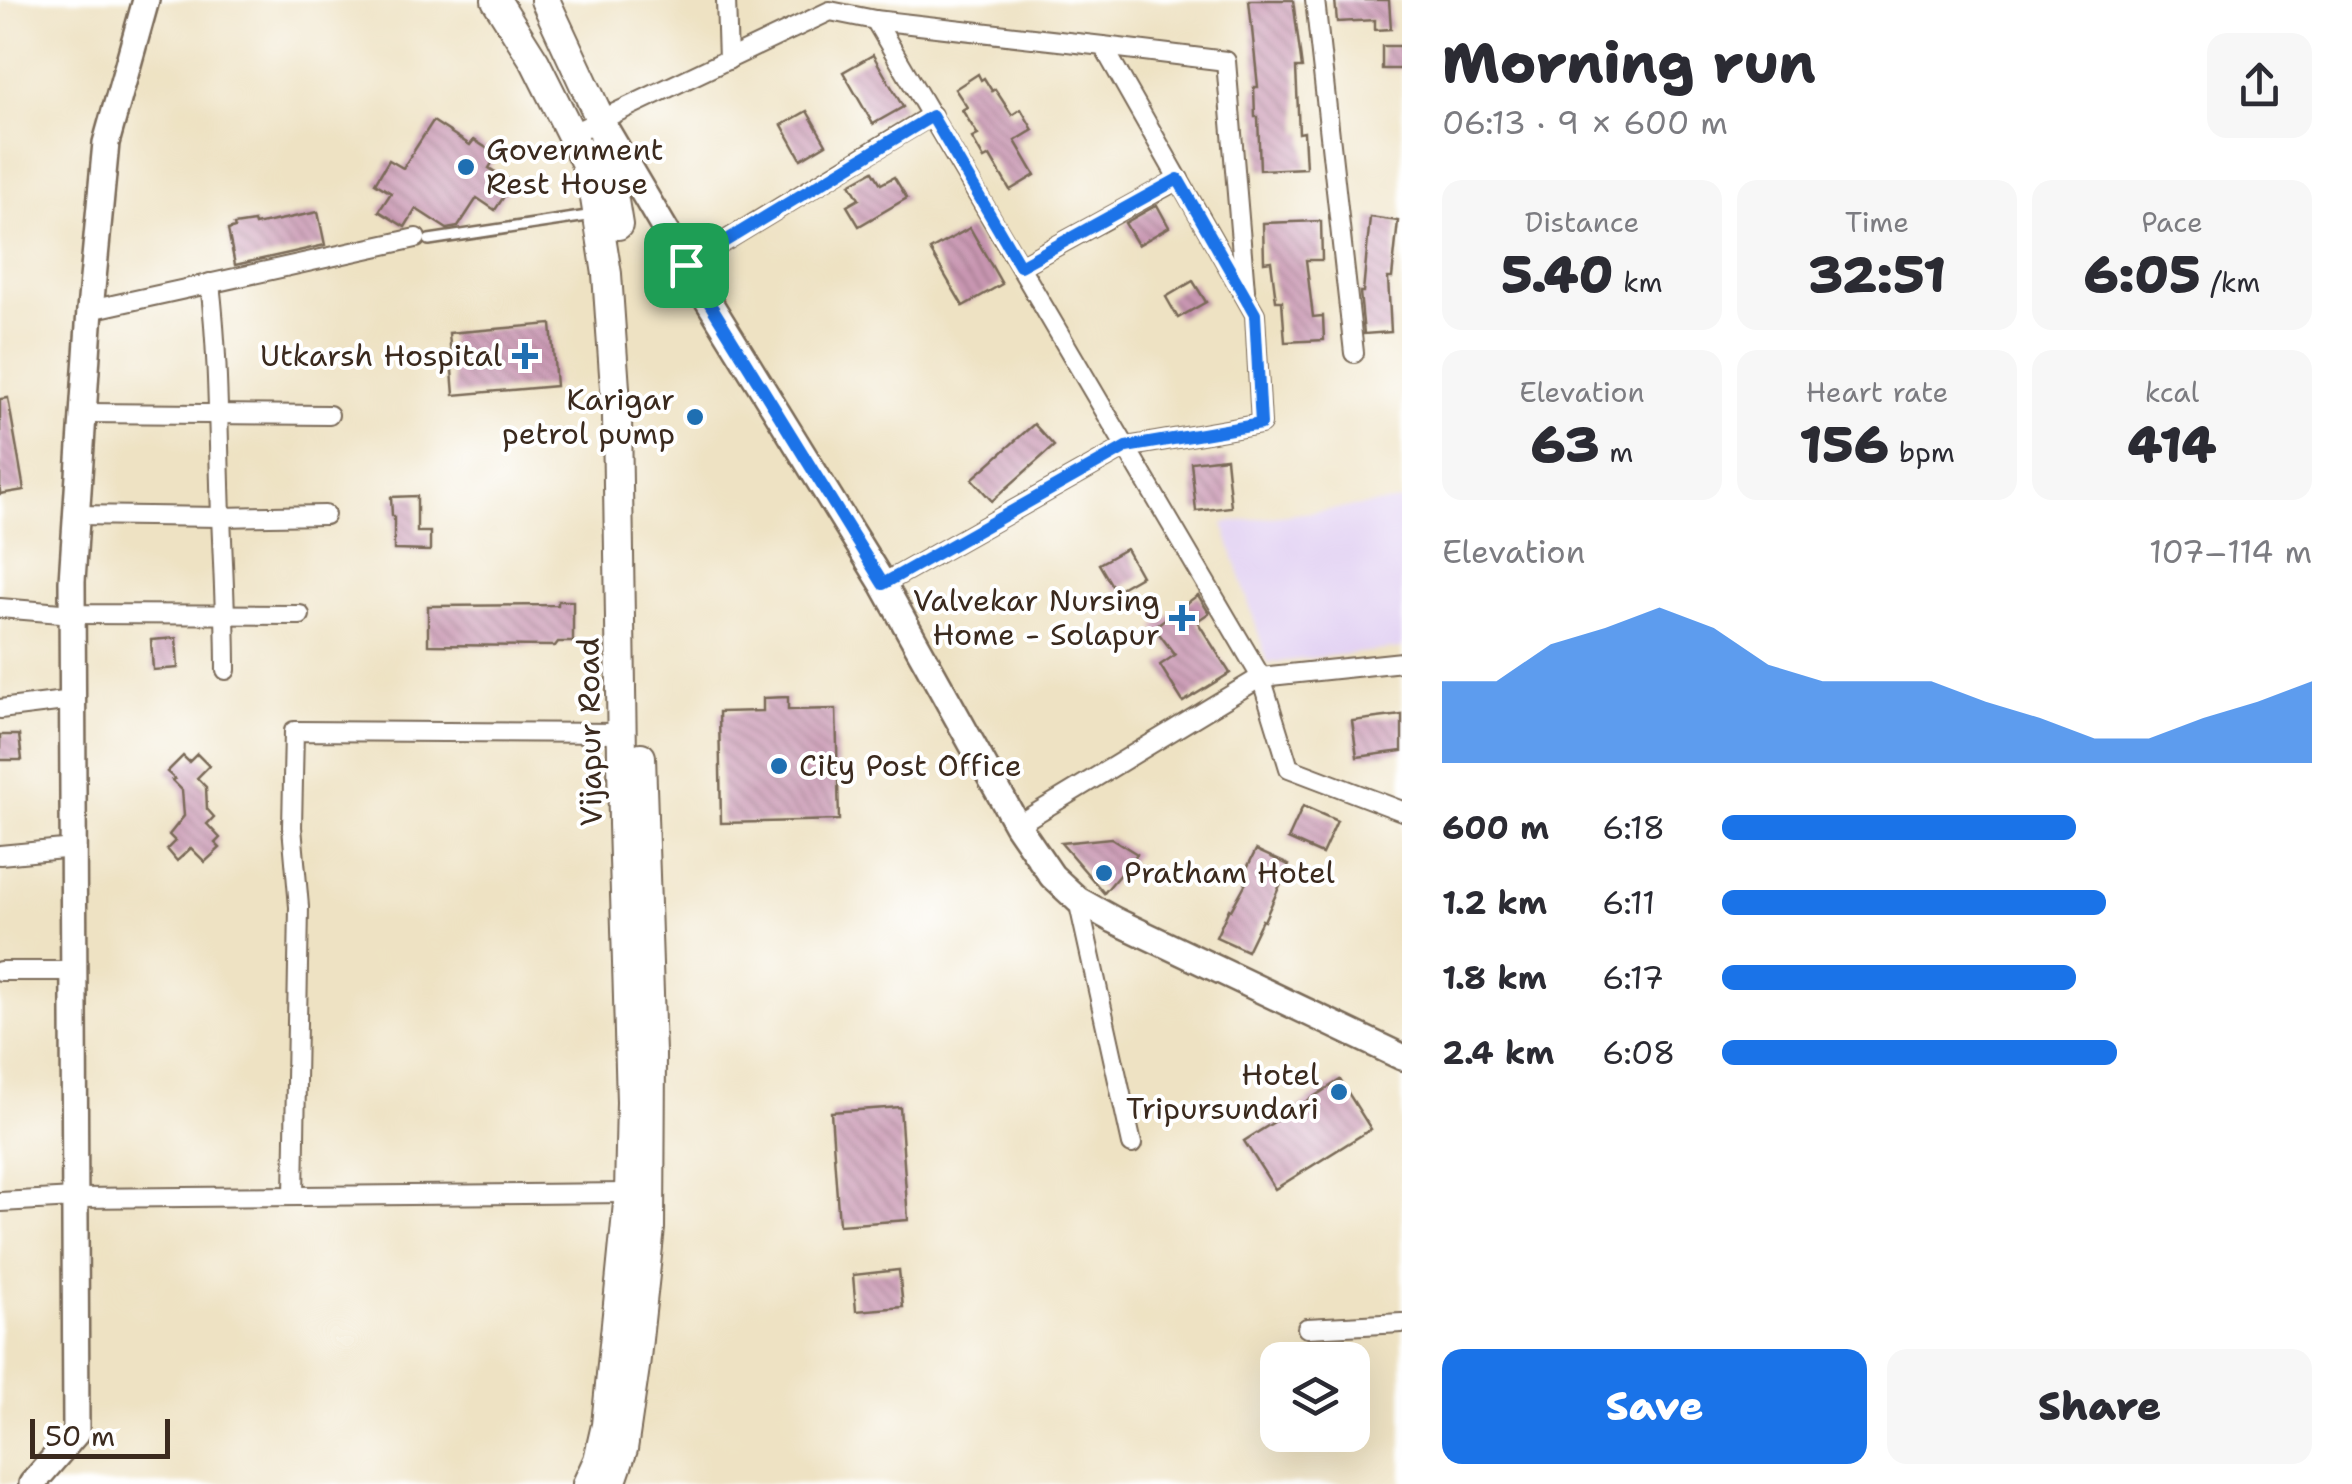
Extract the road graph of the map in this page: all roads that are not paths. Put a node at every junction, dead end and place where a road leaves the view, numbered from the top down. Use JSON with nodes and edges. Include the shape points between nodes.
{"nodes":[{"id":1,"x":146,"y":0,"type":"edge"},
{"id":2,"x":496,"y":0,"type":"edge"},
{"id":3,"x":545,"y":0,"type":"edge"},
{"id":4,"x":726,"y":0,"type":"edge"},
{"id":5,"x":1315,"y":0,"type":"edge"},
{"id":6,"x":875,"y":20,"type":"junction"},
{"id":7,"x":1103,"y":46,"type":"junction"},
{"id":8,"x":728,"y":60,"type":"junction"},
{"id":9,"x":932,"y":116,"type":"junction"},
{"id":10,"x":601,"y":121,"type":"junction"},
{"id":11,"x":571,"y":134,"type":"junction"},
{"id":12,"x":1178,"y":179,"type":"junction"},
{"id":13,"x":598,"y":214,"type":"junction"},
{"id":14,"x":422,"y":239,"type":"joint"},
{"id":15,"x":686,"y":265,"type":"junction"},
{"id":16,"x":1020,"y":266,"type":"junction"},
{"id":17,"x":210,"y":283,"type":"junction"},
{"id":18,"x":1246,"y":298,"type":"junction"},
{"id":19,"x":90,"y":310,"type":"junction"},
{"id":20,"x":1354,"y":353,"type":"dead end"},
{"id":21,"x":83,"y":413,"type":"junction"},
{"id":22,"x":218,"y":415,"type":"junction"},
{"id":23,"x":329,"y":415,"type":"dead end"},
{"id":24,"x":1126,"y":447,"type":"junction"},
{"id":25,"x":76,"y":515,"type":"junction"},
{"id":26,"x":325,"y":515,"type":"dead end"},
{"id":27,"x":221,"y":517,"type":"junction"},
{"id":28,"x":883,"y":584,"type":"junction"},
{"id":29,"x":0,"y":608,"type":"edge"},
{"id":30,"x":72,"y":614,"type":"junction"},
{"id":31,"x":226,"y":614,"type":"junction"},
{"id":32,"x":300,"y":615,"type":"dead end"},
{"id":33,"x":1402,"y":662,"type":"edge"},
{"id":34,"x":226,"y":670,"type":"dead end"},
{"id":35,"x":1261,"y":676,"type":"junction"},
{"id":36,"x":73,"y":700,"type":"junction"},
{"id":37,"x":0,"y":709,"type":"edge"},
{"id":38,"x":622,"y":733,"type":"junction"},
{"id":39,"x":1402,"y":811,"type":"edge"},
{"id":40,"x":1016,"y":825,"type":"junction"},
{"id":41,"x":74,"y":848,"type":"junction"},
{"id":42,"x":0,"y":854,"type":"edge"},
{"id":43,"x":1078,"y":900,"type":"junction"},
{"id":44,"x":74,"y":970,"type":"junction"},
{"id":45,"x":0,"y":972,"type":"edge"},
{"id":46,"x":1402,"y":1057,"type":"edge"},
{"id":47,"x":1132,"y":1144,"type":"dead end"},
{"id":48,"x":630,"y":1193,"type":"junction"},
{"id":49,"x":294,"y":1196,"type":"junction"},
{"id":50,"x":75,"y":1198,"type":"junction"},
{"id":51,"x":0,"y":1202,"type":"edge"},
{"id":52,"x":1402,"y":1323,"type":"edge"},
{"id":53,"x":1307,"y":1328,"type":"dead end"},
{"id":54,"x":32,"y":1484,"type":"edge"},
{"id":55,"x":587,"y":1484,"type":"edge"},
{"id":56,"x":611,"y":1484,"type":"edge"}],
"edges":[{"from":1,"to":19,"type":"main road","via":[[106,143]]},
{"from":2,"to":11,"type":"main road","name":"Vijapur Road"},
{"from":3,"to":10,"type":"main road","name":"Vijapur Road"},
{"from":4,"to":8,"type":"street"},
{"from":5,"to":20,"type":"street"},
{"from":6,"to":7,"type":"street"},
{"from":6,"to":8,"type":"street","via":[[830,10]]},
{"from":6,"to":9,"type":"street"},
{"from":7,"to":12,"type":"street"},
{"from":7,"to":18,"type":"street","via":[[1226,61]]},
{"from":8,"to":10,"type":"street"},
{"from":9,"to":15,"type":"street"},
{"from":9,"to":16,"type":"street"},
{"from":10,"to":11,"type":"street"},
{"from":10,"to":15,"type":"main road"},
{"from":10,"to":56,"type":"main road","name":"Vijapur Road","via":[[627,276],[635,414],[651,1053],[650,1228],[623,1449]]},
{"from":11,"to":13,"type":"main road","name":"Vijapur Road"},
{"from":12,"to":16,"type":"street"},
{"from":12,"to":18,"type":"street"},
{"from":13,"to":14,"type":"lane"},
{"from":13,"to":38,"type":"main road","name":"Vijapur Road","via":[[617,418]]},
{"from":14,"to":17,"type":"street"},
{"from":15,"to":28,"type":"main road"},
{"from":16,"to":24,"type":"street"},
{"from":17,"to":19,"type":"street"},
{"from":17,"to":22,"type":"street"},
{"from":18,"to":24,"type":"street","via":[[1255,314],[1261,424]]},
{"from":19,"to":21,"type":"main road"},
{"from":21,"to":22,"type":"street"},
{"from":21,"to":25,"type":"main road"},
{"from":22,"to":23,"type":"street"},
{"from":22,"to":27,"type":"street"},
{"from":24,"to":28,"type":"street"},
{"from":24,"to":35,"type":"street"},
{"from":25,"to":27,"type":"street"},
{"from":25,"to":30,"type":"main road"},
{"from":26,"to":27,"type":"street"},
{"from":27,"to":31,"type":"street"},
{"from":28,"to":40,"type":"main road"},
{"from":29,"to":30,"type":"street"},
{"from":30,"to":31,"type":"street"},
{"from":30,"to":36,"type":"main road"},
{"from":31,"to":32,"type":"street"},
{"from":31,"to":34,"type":"street"},
{"from":33,"to":35,"type":"street"},
{"from":35,"to":39,"type":"street","via":[[1289,768]]},
{"from":35,"to":40,"type":"street"},
{"from":36,"to":37,"type":"street"},
{"from":36,"to":41,"type":"main road"},
{"from":38,"to":48,"type":"main road","name":"Vijapur Road"},
{"from":38,"to":49,"type":"street","via":[[294,731]]},
{"from":40,"to":43,"type":"main road"},
{"from":41,"to":42,"type":"street"},
{"from":41,"to":44,"type":"main road"},
{"from":43,"to":46,"type":"main road"},
{"from":43,"to":47,"type":"street"},
{"from":44,"to":45,"type":"street"},
{"from":44,"to":50,"type":"main road"},
{"from":48,"to":49,"type":"street"},
{"from":48,"to":55,"type":"main road","name":"Vijapur Road","via":[[606,1425]]},
{"from":49,"to":50,"type":"street"},
{"from":50,"to":51,"type":"street"},
{"from":50,"to":54,"type":"main road","via":[[76,1433]]},
{"from":52,"to":53,"type":"street"}]}
